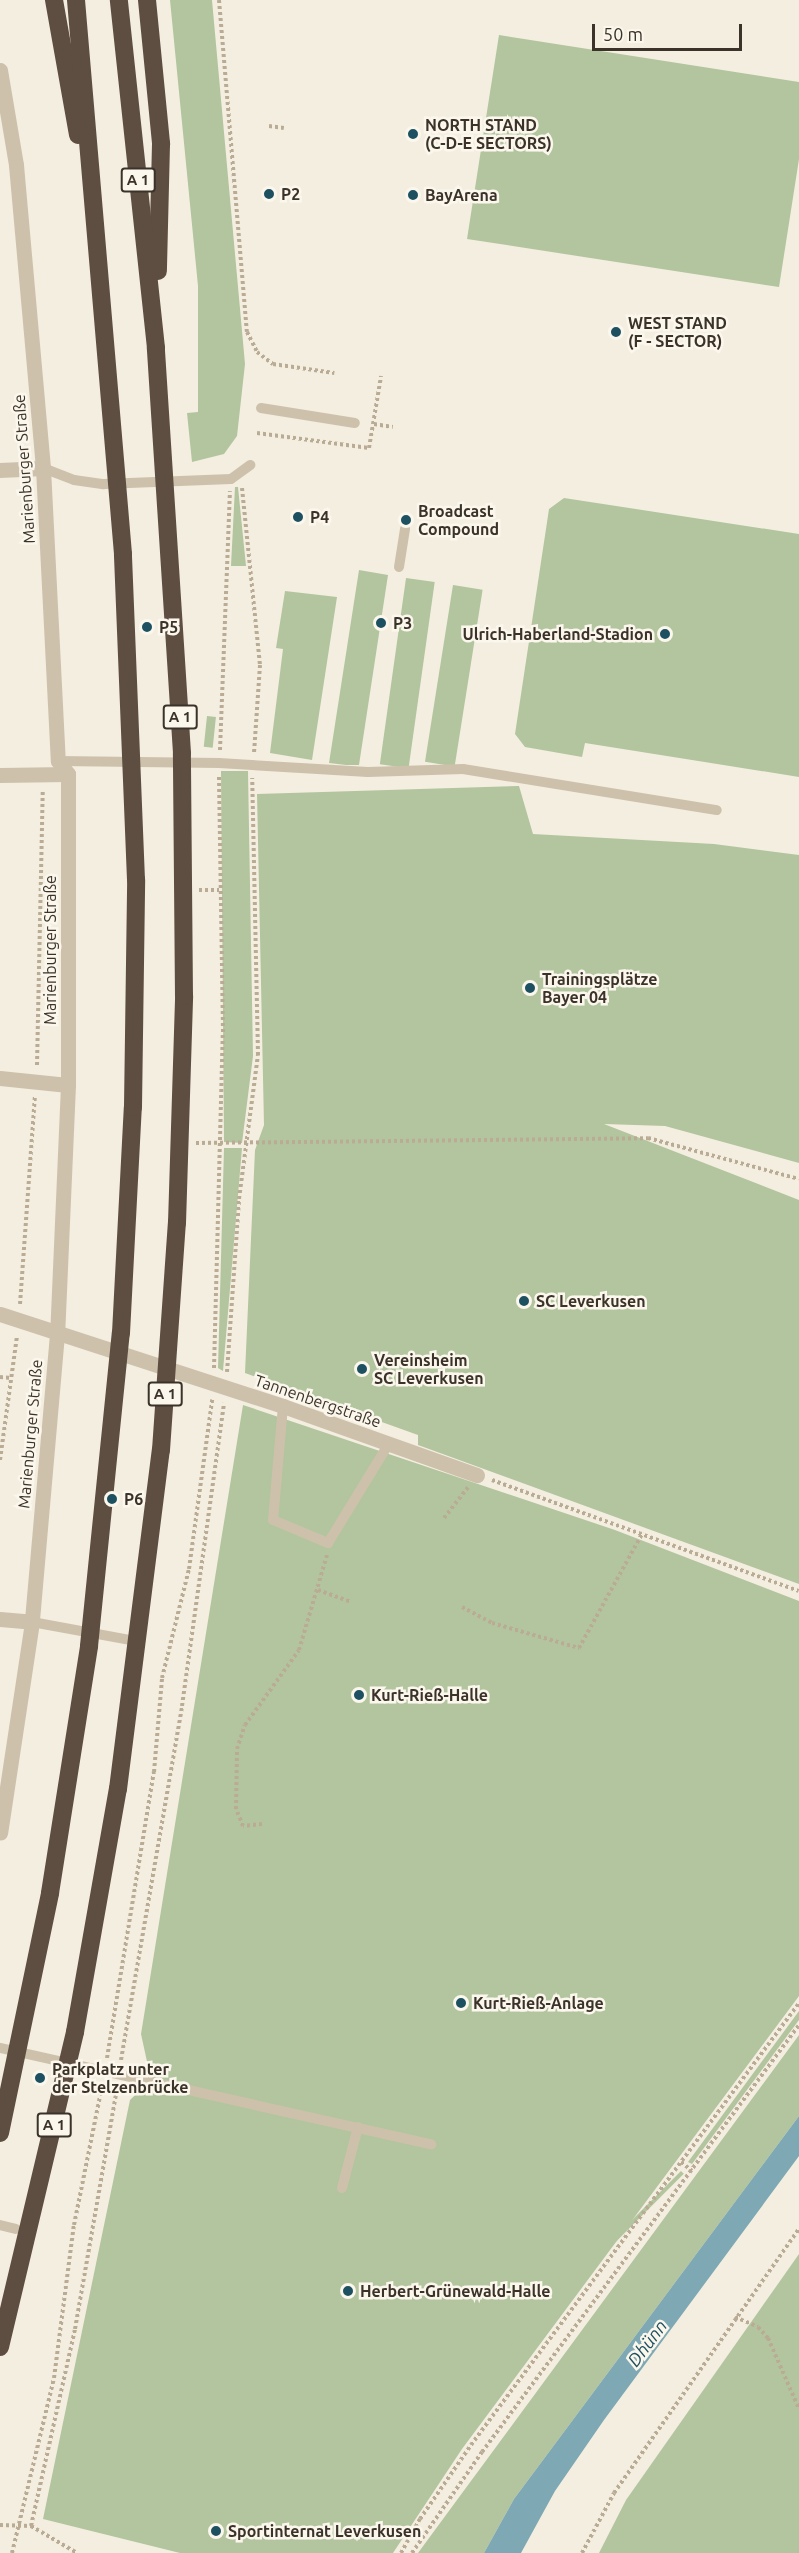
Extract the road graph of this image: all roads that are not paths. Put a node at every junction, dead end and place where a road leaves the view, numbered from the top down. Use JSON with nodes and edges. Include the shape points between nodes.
{"nodes":[{"id":1,"x":54,"y":0,"type":"edge"},
{"id":2,"x":76,"y":0,"type":"edge"},
{"id":3,"x":119,"y":0,"type":"edge"},
{"id":4,"x":147,"y":0,"type":"edge"},
{"id":5,"x":0,"y":70,"type":"edge"},
{"id":6,"x":16,"y":165,"type":"junction"},
{"id":7,"x":0,"y":168,"type":"edge"},
{"id":8,"x":99,"y":237,"type":"junction"},
{"id":9,"x":156,"y":348,"type":"junction"},
{"id":10,"x":261,"y":408,"type":"dead end"},
{"id":11,"x":355,"y":423,"type":"dead end"},
{"id":12,"x":250,"y":465,"type":"dead end"},
{"id":13,"x":44,"y":468,"type":"junction"},
{"id":14,"x":0,"y":470,"type":"edge"},
{"id":15,"x":405,"y":528,"type":"dead end"},
{"id":16,"x":399,"y":567,"type":"dead end"},
{"id":17,"x":58,"y":761,"type":"junction"},
{"id":18,"x":68,"y":774,"type":"junction"},
{"id":19,"x":0,"y":775,"type":"edge"},
{"id":20,"x":717,"y":810,"type":"dead end"},
{"id":21,"x":0,"y":1078,"type":"edge"},
{"id":22,"x":68,"y":1085,"type":"junction"},
{"id":23,"x":0,"y":1314,"type":"edge"},
{"id":24,"x":57,"y":1334,"type":"junction"},
{"id":25,"x":283,"y":1406,"type":"junction"},
{"id":26,"x":388,"y":1445,"type":"junction"},
{"id":27,"x":477,"y":1475,"type":"road end"},
{"id":28,"x":0,"y":1618,"type":"edge"},
{"id":29,"x":32,"y":1622,"type":"junction"},
{"id":30,"x":136,"y":1641,"type":"dead end"},
{"id":31,"x":0,"y":1833,"type":"edge"},
{"id":32,"x":0,"y":2048,"type":"edge"},
{"id":33,"x":358,"y":2127,"type":"junction"},
{"id":34,"x":0,"y":2133,"type":"edge"},
{"id":35,"x":431,"y":2144,"type":"dead end"},
{"id":36,"x":342,"y":2188,"type":"dead end"},
{"id":37,"x":0,"y":2225,"type":"edge"},
{"id":38,"x":16,"y":2229,"type":"dead end"},
{"id":39,"x":0,"y":2347,"type":"edge"}],
"edges":[{"from":1,"to":8,"type":"highway"},
{"from":2,"to":8,"type":"highway"},
{"from":3,"to":9,"type":"highway","number":"A 1"},
{"from":4,"to":9,"type":"highway","via":[[161,144]]},
{"from":5,"to":6,"type":"street","name":"Marienburger Straße"},
{"from":6,"to":7,"type":"street"},
{"from":6,"to":13,"type":"street","name":"Marienburger Straße"},
{"from":8,"to":34,"type":"highway","via":[[134,767],[134,1107],[121,1333],[101,1546],[74,1746],[41,1938]]},
{"from":9,"to":39,"type":"highway","number":"A 1","via":[[182,753],[184,996],[177,1223],[161,1450],[135,1676],[100,1901],[46,2162]]},
{"from":10,"to":11,"type":"lane"},
{"from":12,"to":13,"type":"lane","via":[[236,477],[104,484],[74,480]]},
{"from":13,"to":14,"type":"street"},
{"from":13,"to":17,"type":"street","name":"Marienburger Straße"},
{"from":15,"to":16,"type":"lane"},
{"from":17,"to":18,"type":"street"},
{"from":17,"to":20,"type":"lane","via":[[368,772],[463,769]]},
{"from":18,"to":19,"type":"street"},
{"from":18,"to":22,"type":"street","name":"Marienburger Straße"},
{"from":21,"to":22,"type":"street"},
{"from":22,"to":24,"type":"street","name":"Marienburger Straße"},
{"from":23,"to":24,"type":"street","name":"Tannenbergstraße"},
{"from":24,"to":25,"type":"street","name":"Tannenbergstraße"},
{"from":24,"to":29,"type":"street","name":"Marienburger Straße"},
{"from":25,"to":26,"type":"street","name":"Tannenbergstraße"},
{"from":25,"to":26,"type":"lane","via":[[273,1520],[328,1543]]},
{"from":26,"to":27,"type":"street","name":"Tannenbergstraße"},
{"from":28,"to":29,"type":"street"},
{"from":29,"to":30,"type":"lane"},
{"from":29,"to":31,"type":"street","name":"Marienburger Straße"},
{"from":32,"to":33,"type":"lane"},
{"from":33,"to":35,"type":"lane"},
{"from":33,"to":36,"type":"lane"},
{"from":37,"to":38,"type":"lane"}]}
